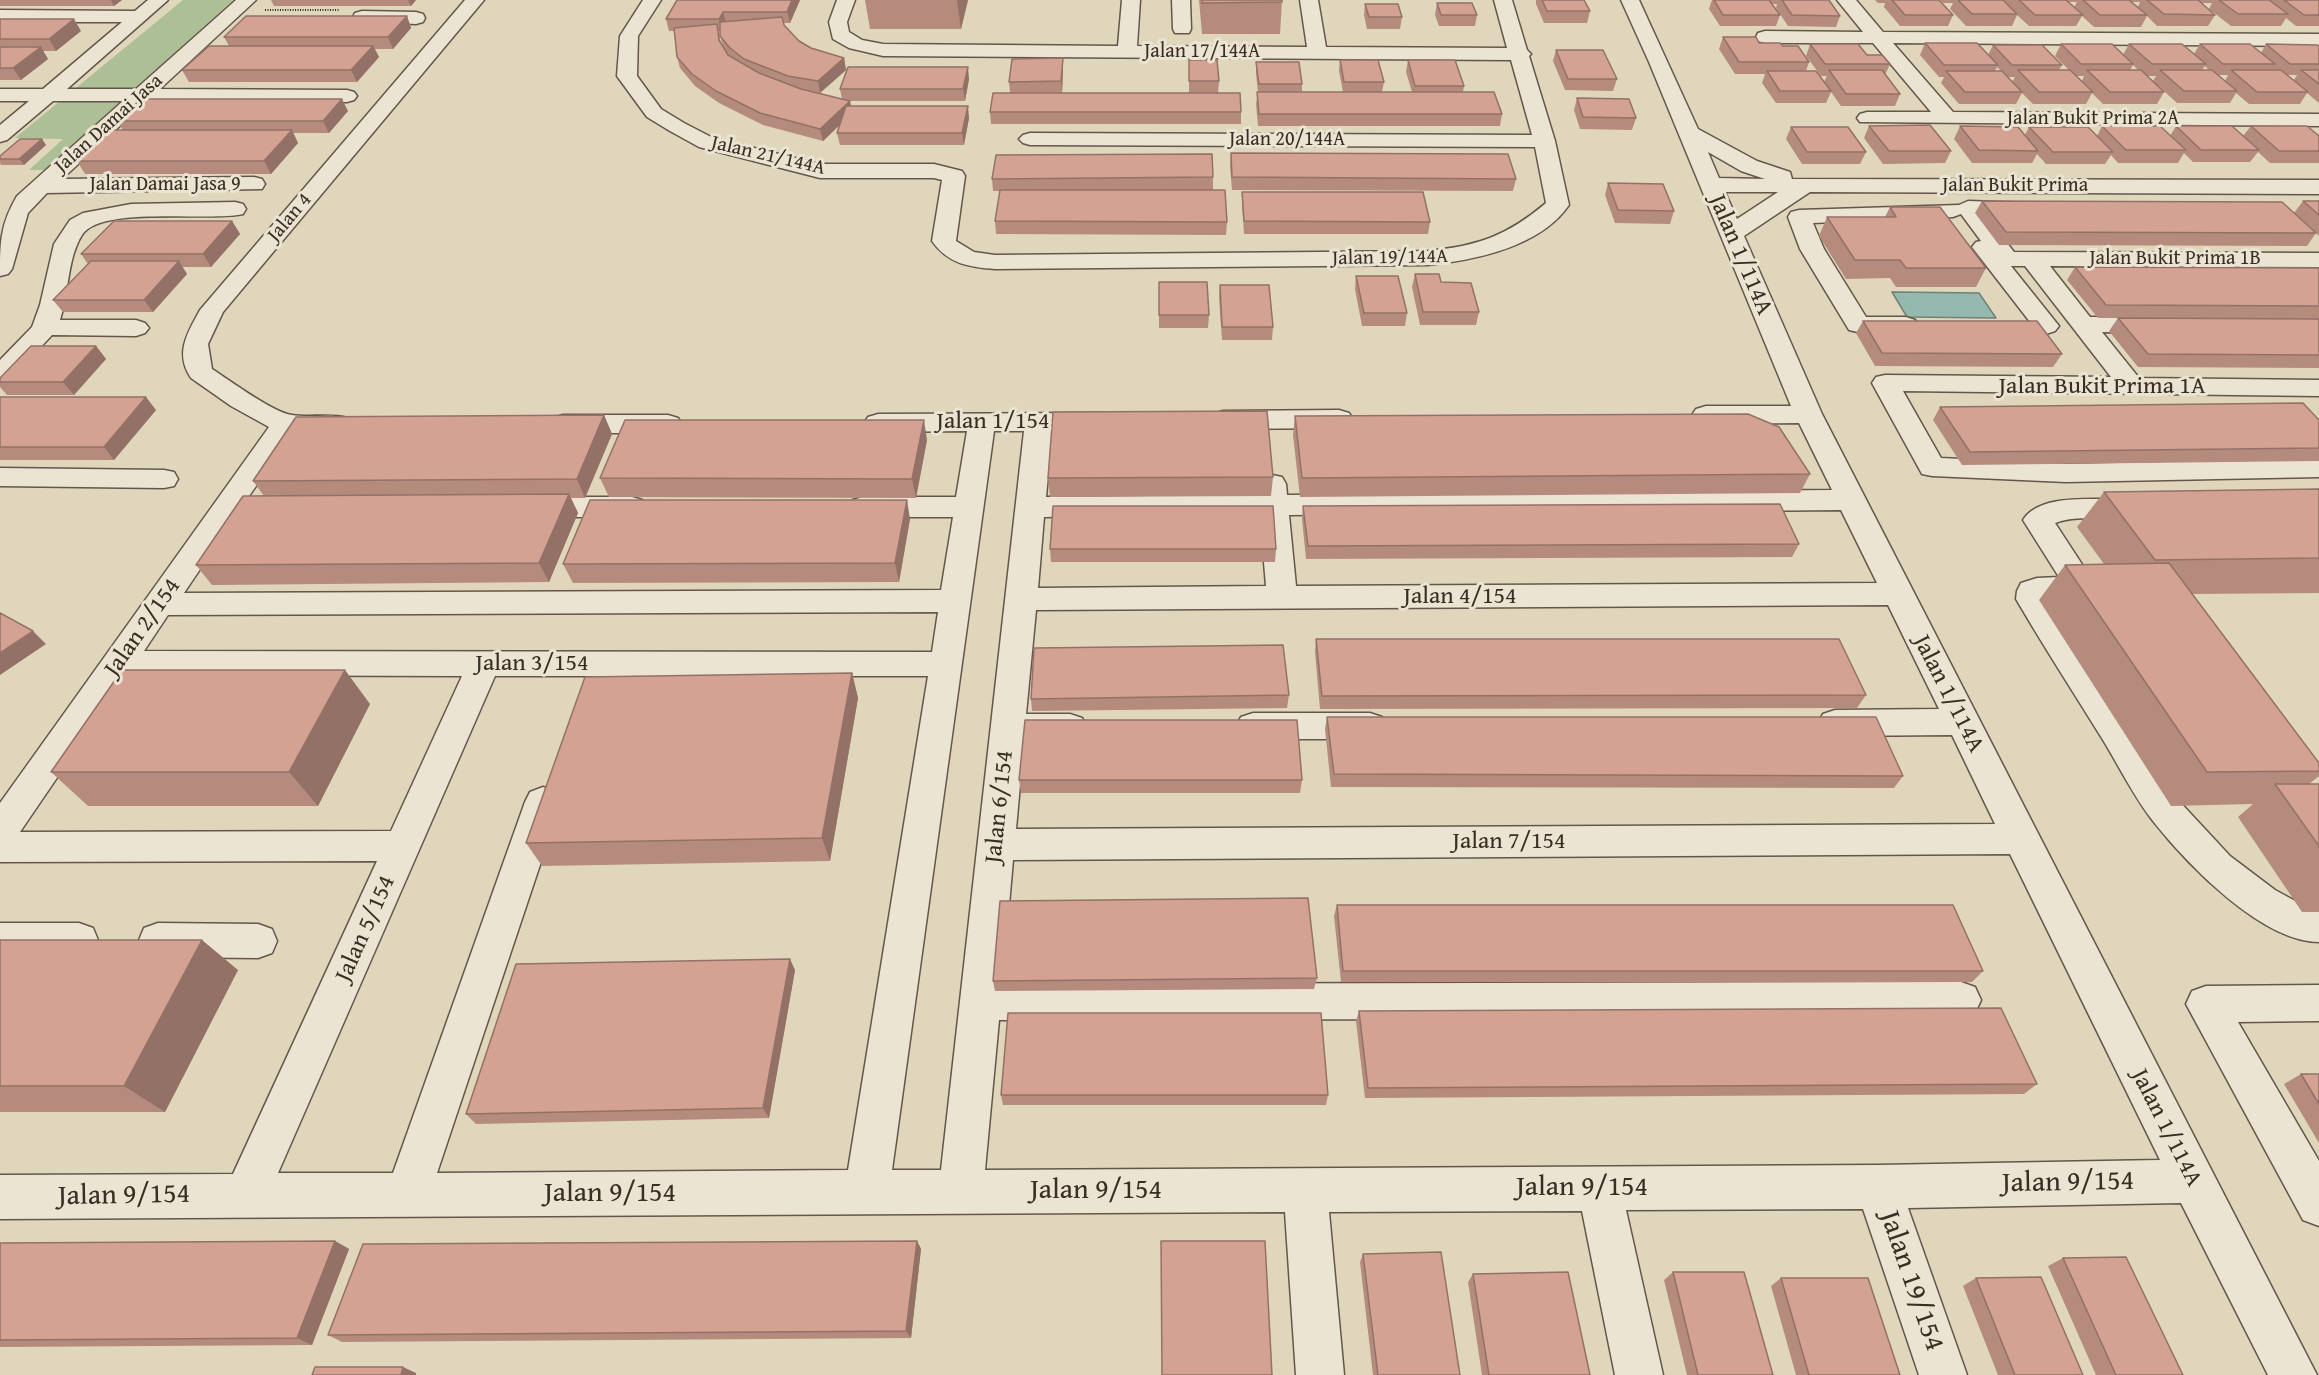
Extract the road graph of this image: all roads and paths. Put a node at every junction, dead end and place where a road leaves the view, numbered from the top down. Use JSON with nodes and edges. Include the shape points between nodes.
{"nodes":[{"id":1,"x":159,"y":0,"type":"edge"},
{"id":2,"x":475,"y":0,"type":"edge"},
{"id":3,"x":652,"y":0,"type":"edge"},
{"id":4,"x":846,"y":0,"type":"edge"},
{"id":5,"x":1131,"y":0,"type":"edge"},
{"id":6,"x":1181,"y":0,"type":"edge"},
{"id":7,"x":1309,"y":0,"type":"edge"},
{"id":8,"x":1503,"y":0,"type":"edge"},
{"id":9,"x":1630,"y":0,"type":"edge"},
{"id":10,"x":1846,"y":0,"type":"edge"},
{"id":11,"x":254,"y":9,"type":"edge"},
{"id":12,"x":344,"y":14,"type":"joint"},
{"id":13,"x":0,"y":16,"type":"edge"},
{"id":14,"x":138,"y":17,"type":"junction"},
{"id":15,"x":416,"y":18,"type":"dead end"},
{"id":16,"x":1182,"y":29,"type":"dead end"},
{"id":17,"x":1765,"y":37,"type":"dead end"},
{"id":18,"x":1878,"y":37,"type":"junction"},
{"id":19,"x":2319,"y":40,"type":"edge"},
{"id":20,"x":1127,"y":52,"type":"junction"},
{"id":21,"x":1317,"y":53,"type":"junction"},
{"id":22,"x":219,"y":54,"type":"edge"},
{"id":23,"x":1521,"y":54,"type":"junction"},
{"id":24,"x":186,"y":55,"type":"junction"},
{"id":25,"x":142,"y":94,"type":"junction"},
{"id":26,"x":0,"y":95,"type":"edge"},
{"id":27,"x":47,"y":95,"type":"junction"},
{"id":28,"x":347,"y":96,"type":"dead end"},
{"id":29,"x":1867,"y":118,"type":"dead end"},
{"id":30,"x":1947,"y":118,"type":"junction"},
{"id":31,"x":2319,"y":120,"type":"edge"},
{"id":32,"x":1688,"y":132,"type":"junction"},
{"id":33,"x":0,"y":136,"type":"edge"},
{"id":34,"x":1030,"y":139,"type":"dead end"},
{"id":35,"x":1544,"y":141,"type":"junction"},
{"id":36,"x":254,"y":184,"type":"dead end"},
{"id":37,"x":1711,"y":185,"type":"junction"},
{"id":38,"x":1807,"y":185,"type":"junction"},
{"id":39,"x":40,"y":186,"type":"junction"},
{"id":40,"x":1934,"y":186,"type":"junction"},
{"id":41,"x":2319,"y":187,"type":"edge"},
{"id":42,"x":2048,"y":208,"type":"edge"},
{"id":43,"x":236,"y":209,"type":"dead end"},
{"id":44,"x":1953,"y":210,"type":"junction"},
{"id":45,"x":8,"y":213,"type":"edge"},
{"id":46,"x":1731,"y":234,"type":"junction"},
{"id":47,"x":2031,"y":258,"type":"junction"},
{"id":48,"x":2319,"y":260,"type":"edge"},
{"id":49,"x":995,"y":262,"type":"joint"},
{"id":50,"x":0,"y":269,"type":"edge"},
{"id":51,"x":2082,"y":324,"type":"junction"},
{"id":52,"x":1927,"y":325,"type":"edge"},
{"id":53,"x":2177,"y":325,"type":"edge"},
{"id":54,"x":2015,"y":326,"type":"edge"},
{"id":55,"x":45,"y":327,"type":"junction"},
{"id":56,"x":136,"y":328,"type":"dead end"},
{"id":57,"x":0,"y":375,"type":"edge"},
{"id":58,"x":2132,"y":387,"type":"junction"},
{"id":59,"x":2309,"y":388,"type":"edge"},
{"id":60,"x":2319,"y":409,"type":"edge"},
{"id":61,"x":1808,"y":414,"type":"junction"},
{"id":62,"x":1678,"y":416,"type":"edge"},
{"id":63,"x":1360,"y":419,"type":"edge"},
{"id":64,"x":1123,"y":421,"type":"edge"},
{"id":65,"x":1194,"y":421,"type":"edge"},
{"id":66,"x":982,"y":422,"type":"junction"},
{"id":67,"x":1039,"y":422,"type":"junction"},
{"id":68,"x":854,"y":423,"type":"edge"},
{"id":69,"x":285,"y":424,"type":"junction"},
{"id":70,"x":369,"y":424,"type":"edge"},
{"id":71,"x":536,"y":424,"type":"edge"},
{"id":72,"x":632,"y":424,"type":"junction"},
{"id":73,"x":690,"y":424,"type":"edge"},
{"id":74,"x":1268,"y":441,"type":"junction"},
{"id":75,"x":2319,"y":468,"type":"edge"},
{"id":76,"x":0,"y":477,"type":"edge"},
{"id":77,"x":164,"y":479,"type":"dead end"},
{"id":78,"x":1851,"y":500,"type":"junction"},
{"id":79,"x":1274,"y":505,"type":"junction"},
{"id":80,"x":501,"y":507,"type":"edge"},
{"id":81,"x":597,"y":507,"type":"junction"},
{"id":82,"x":655,"y":507,"type":"edge"},
{"id":83,"x":841,"y":507,"type":"edge"},
{"id":84,"x":969,"y":507,"type":"junction"},
{"id":85,"x":1030,"y":507,"type":"junction"},
{"id":86,"x":226,"y":509,"type":"junction"},
{"id":87,"x":309,"y":509,"type":"edge"},
{"id":88,"x":2160,"y":510,"type":"edge"},
{"id":89,"x":584,"y":539,"type":"edge"},
{"id":90,"x":572,"y":571,"type":"edge"},
{"id":91,"x":1898,"y":594,"type":"junction"},
{"id":92,"x":1282,"y":598,"type":"junction"},
{"id":93,"x":1021,"y":599,"type":"junction"},
{"id":94,"x":956,"y":601,"type":"junction"},
{"id":95,"x":559,"y":603,"type":"junction"},
{"id":96,"x":159,"y":604,"type":"junction"},
{"id":97,"x":118,"y":663,"type":"junction"},
{"id":98,"x":484,"y":664,"type":"junction"},
{"id":99,"x":946,"y":664,"type":"junction"},
{"id":100,"x":1962,"y":722,"type":"junction"},
{"id":101,"x":1808,"y":723,"type":"edge"},
{"id":102,"x":1402,"y":725,"type":"edge"},
{"id":103,"x":1223,"y":726,"type":"edge"},
{"id":104,"x":1008,"y":727,"type":"junction"},
{"id":105,"x":1104,"y":727,"type":"edge"},
{"id":106,"x":555,"y":766,"type":"edge"},
{"id":107,"x":0,"y":832,"type":"edge"},
{"id":108,"x":2021,"y":839,"type":"junction"},
{"id":109,"x":996,"y":845,"type":"junction"},
{"id":110,"x":403,"y":846,"type":"junction"},
{"id":111,"x":0,"y":847,"type":"edge"},
{"id":112,"x":2319,"y":925,"type":"edge"},
{"id":113,"x":0,"y":940,"type":"edge"},
{"id":114,"x":258,"y":941,"type":"dead end"},
{"id":115,"x":1961,"y":1000,"type":"dead end"},
{"id":116,"x":980,"y":1002,"type":"junction"},
{"id":117,"x":2319,"y":1003,"type":"edge"},
{"id":118,"x":2193,"y":1181,"type":"junction"},
{"id":119,"x":1599,"y":1187,"type":"junction"},
{"id":120,"x":1878,"y":1187,"type":"junction"},
{"id":121,"x":1305,"y":1190,"type":"junction"},
{"id":122,"x":867,"y":1192,"type":"junction"},
{"id":123,"x":961,"y":1192,"type":"junction"},
{"id":124,"x":246,"y":1195,"type":"junction"},
{"id":125,"x":407,"y":1195,"type":"junction"},
{"id":126,"x":0,"y":1197,"type":"edge"},
{"id":127,"x":2319,"y":1204,"type":"edge"},
{"id":128,"x":1320,"y":1375,"type":"edge"},
{"id":129,"x":1639,"y":1375,"type":"edge"},
{"id":130,"x":1943,"y":1375,"type":"edge"},
{"id":131,"x":2293,"y":1375,"type":"edge"}],
"edges":[{"from":1,"to":14,"type":"street"},
{"from":2,"to":69,"type":"street","name":"Jalan 4","via":[[212,310],[195,344],[200,372],[240,400]]},
{"from":3,"to":49,"type":"street","name":"Jalan 21/144A","via":[[629,36],[627,76],[654,113],[706,143],[813,170],[934,171],[954,176],[944,241],[957,256]]},
{"from":4,"to":20,"type":"street","name":"Jalan 17/144A","via":[[838,22],[840,35],[856,44],[883,50]]},
{"from":5,"to":20,"type":"street"},
{"from":6,"to":16,"type":"street"},
{"from":7,"to":21,"type":"street"},
{"from":8,"to":23,"type":"street","name":"Jalan 19/144A"},
{"from":9,"to":32,"type":"street","name":"Jalan 1/114A"},
{"from":10,"to":18,"type":"street"},
{"from":11,"to":12,"type":"path"},
{"from":11,"to":24,"type":"street","name":"Jalan Damai Jasa","via":[[228,17]]},
{"from":12,"to":15,"type":"street"},
{"from":13,"to":14,"type":"street"},
{"from":14,"to":27,"type":"street"},
{"from":17,"to":18,"type":"street"},
{"from":18,"to":19,"type":"street"},
{"from":18,"to":30,"type":"street"},
{"from":20,"to":21,"type":"street","name":"Jalan 17/144A"},
{"from":21,"to":23,"type":"street","name":"Jalan 17/144A"},
{"from":22,"to":24,"type":"street"},
{"from":23,"to":35,"type":"street","name":"Jalan 19/144A"},
{"from":24,"to":25,"type":"street","name":"Jalan Damai Jasa"},
{"from":25,"to":27,"type":"street"},
{"from":25,"to":28,"type":"street"},
{"from":25,"to":39,"type":"street","name":"Jalan Damai Jasa"},
{"from":26,"to":27,"type":"street"},
{"from":27,"to":33,"type":"street"},
{"from":29,"to":30,"type":"street","name":"Jalan Bukit Prima 2A"},
{"from":30,"to":31,"type":"street","name":"Jalan Bukit Prima 2A"},
{"from":32,"to":37,"type":"street","name":"Jalan 1/114A"},
{"from":32,"to":38,"type":"street","via":[[1749,166]]},
{"from":34,"to":35,"type":"street","name":"Jalan 20/144A"},
{"from":35,"to":49,"type":"street","name":"Jalan 19/144A","via":[[1558,205],[1532,229],[1492,249],[1428,258]]},
{"from":36,"to":39,"type":"street","name":"Jalan Damai Jasa 9"},
{"from":37,"to":38,"type":"street","name":"Jalan Bukit Prima"},
{"from":37,"to":46,"type":"street","name":"Jalan 1/114A"},
{"from":38,"to":40,"type":"street","name":"Jalan Bukit Prima"},
{"from":38,"to":46,"type":"street"},
{"from":39,"to":45,"type":"street","name":"Jalan Damai Jasa"},
{"from":40,"to":41,"type":"street","name":"Jalan Bukit Prima"},
{"from":40,"to":44,"type":"street"},
{"from":42,"to":47,"type":"street","name":"Jalan Bukit Prima 1B","via":[[1968,208],[2007,259]]},
{"from":43,"to":55,"type":"street","via":[[129,211],[99,216],[77,226],[67,239]]},
{"from":44,"to":52,"type":"street","via":[[1799,218],[1812,249],[1858,325]]},
{"from":44,"to":54,"type":"street","via":[[2046,326]]},
{"from":45,"to":50,"type":"street","name":"Jalan Damai Jasa"},
{"from":46,"to":61,"type":"street","name":"Jalan 1/114A"},
{"from":47,"to":48,"type":"street","name":"Jalan Bukit Prima 1B"},
{"from":47,"to":51,"type":"street"},
{"from":51,"to":53,"type":"street"},
{"from":51,"to":58,"type":"street"},
{"from":55,"to":56,"type":"street"},
{"from":55,"to":57,"type":"street"},
{"from":58,"to":59,"type":"street","name":"Jalan Bukit Prima 1A"},
{"from":58,"to":75,"type":"street","name":"Jalan Bukit Prima 1A","via":[[1886,383],[1932,466],[2066,473]]},
{"from":59,"to":60,"type":"street"},
{"from":61,"to":62,"type":"street"},
{"from":61,"to":78,"type":"street","name":"Jalan 1/114A"},
{"from":63,"to":74,"type":"street"},
{"from":64,"to":67,"type":"street","name":"Jalan 1/154"},
{"from":65,"to":74,"type":"street"},
{"from":66,"to":67,"type":"street","name":"Jalan 1/154"},
{"from":66,"to":68,"type":"street","name":"Jalan 1/154"},
{"from":66,"to":84,"type":"street"},
{"from":67,"to":85,"type":"street","name":"Jalan 6/154"},
{"from":69,"to":70,"type":"street"},
{"from":69,"to":86,"type":"street","name":"Jalan 2/154"},
{"from":71,"to":72,"type":"street"},
{"from":72,"to":73,"type":"street"},
{"from":72,"to":81,"type":"street"},
{"from":74,"to":79,"type":"street"},
{"from":76,"to":77,"type":"street"},
{"from":78,"to":79,"type":"street"},
{"from":78,"to":91,"type":"street","name":"Jalan 1/114A"},
{"from":79,"to":85,"type":"street"},
{"from":79,"to":92,"type":"street"},
{"from":80,"to":81,"type":"street"},
{"from":81,"to":82,"type":"street"},
{"from":81,"to":89,"type":"street"},
{"from":83,"to":84,"type":"street"},
{"from":84,"to":94,"type":"street"},
{"from":85,"to":93,"type":"street","name":"Jalan 6/154"},
{"from":86,"to":87,"type":"street"},
{"from":86,"to":96,"type":"street","name":"Jalan 2/154"},
{"from":88,"to":112,"type":"street","via":[[2044,514],[2038,520],[2074,575],[2077,587],[2037,589],[2032,591],[2032,599],[2165,810],[2217,867],[2262,902],[2303,925]]},
{"from":90,"to":95,"type":"street"},
{"from":91,"to":92,"type":"street","name":"Jalan 4/154"},
{"from":91,"to":100,"type":"street","name":"Jalan 1/114A"},
{"from":92,"to":93,"type":"street","name":"Jalan 4/154"},
{"from":93,"to":104,"type":"street","name":"Jalan 6/154"},
{"from":94,"to":95,"type":"street"},
{"from":94,"to":99,"type":"street"},
{"from":95,"to":96,"type":"street"},
{"from":96,"to":97,"type":"street","name":"Jalan 2/154"},
{"from":97,"to":98,"type":"street","name":"Jalan 3/154"},
{"from":97,"to":107,"type":"street","name":"Jalan 2/154"},
{"from":98,"to":99,"type":"street","name":"Jalan 3/154","via":[[585,681]]},
{"from":98,"to":110,"type":"street","name":"Jalan 5/154"},
{"from":99,"to":122,"type":"street"},
{"from":100,"to":101,"type":"street"},
{"from":100,"to":108,"type":"street","name":"Jalan 1/114A"},
{"from":102,"to":103,"type":"street"},
{"from":104,"to":105,"type":"street"},
{"from":104,"to":109,"type":"street","name":"Jalan 6/154"},
{"from":106,"to":125,"type":"street"},
{"from":108,"to":109,"type":"street","name":"Jalan 7/154"},
{"from":108,"to":118,"type":"street","name":"Jalan 1/114A"},
{"from":109,"to":116,"type":"street","name":"Jalan 6/154"},
{"from":110,"to":111,"type":"street"},
{"from":110,"to":124,"type":"street","name":"Jalan 5/154"},
{"from":113,"to":114,"type":"street"},
{"from":115,"to":116,"type":"street"},
{"from":116,"to":123,"type":"street","name":"Jalan 6/154"},
{"from":117,"to":127,"type":"street","via":[[2206,1004]]},
{"from":118,"to":120,"type":"street","name":"Jalan 9/154"},
{"from":118,"to":131,"type":"street","name":"Jalan 1/114A"},
{"from":119,"to":120,"type":"street","name":"Jalan 9/154"},
{"from":119,"to":121,"type":"street","name":"Jalan 9/154"},
{"from":119,"to":129,"type":"street"},
{"from":120,"to":130,"type":"street","name":"Jalan 19/154"},
{"from":121,"to":123,"type":"street","name":"Jalan 9/154"},
{"from":121,"to":128,"type":"street"},
{"from":122,"to":123,"type":"street","name":"Jalan 9/154"},
{"from":122,"to":125,"type":"street","name":"Jalan 9/154"},
{"from":124,"to":125,"type":"street","name":"Jalan 9/154"},
{"from":124,"to":126,"type":"street","name":"Jalan 9/154"}]}
